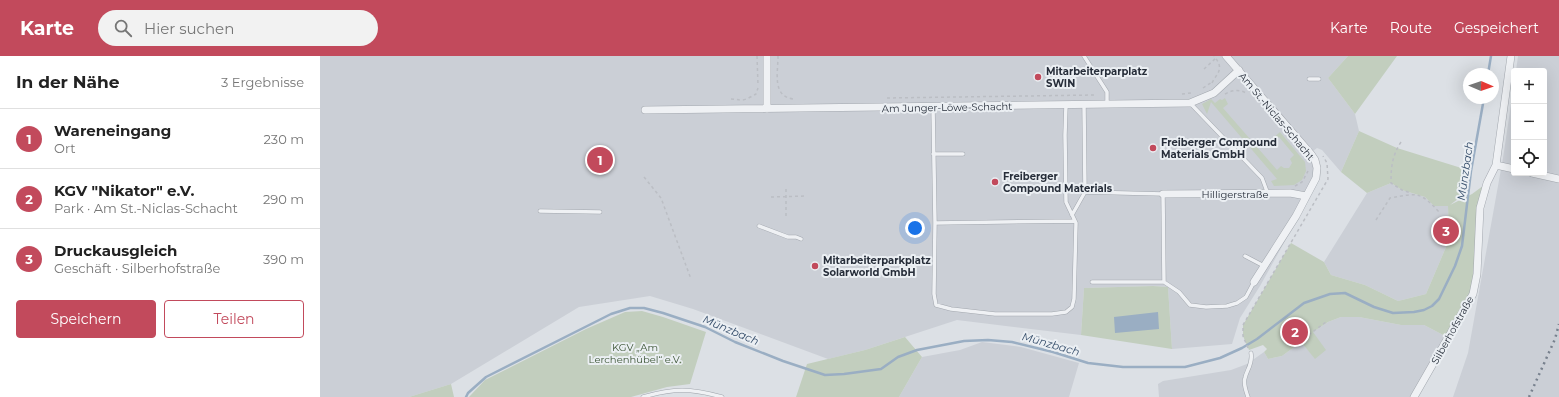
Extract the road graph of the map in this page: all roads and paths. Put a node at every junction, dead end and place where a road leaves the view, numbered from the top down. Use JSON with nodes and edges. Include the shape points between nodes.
{"nodes":[{"id":1,"x":757,"y":56,"type":"edge"},
{"id":2,"x":767,"y":56,"type":"edge"},
{"id":3,"x":778,"y":56,"type":"edge"},
{"id":4,"x":1084,"y":56,"type":"edge"},
{"id":5,"x":1214,"y":56,"type":"edge"},
{"id":6,"x":1219,"y":56,"type":"edge"},
{"id":7,"x":1226,"y":56,"type":"edge"},
{"id":8,"x":1511,"y":56,"type":"edge"},
{"id":9,"x":1216,"y":58,"type":"junction"},
{"id":10,"x":1204,"y":69,"type":"dead end"},
{"id":11,"x":1239,"y":70,"type":"junction"},
{"id":12,"x":1309,"y":78,"type":"dead end"},
{"id":13,"x":1319,"y":79,"type":"dead end"},
{"id":14,"x":1212,"y":82,"type":"junction"},
{"id":15,"x":1200,"y":90,"type":"dead end"},
{"id":16,"x":1218,"y":90,"type":"junction"},
{"id":17,"x":1196,"y":92,"type":"dead end"},
{"id":18,"x":1181,"y":94,"type":"dead end"},
{"id":19,"x":1107,"y":95,"type":"junction"},
{"id":20,"x":1249,"y":95,"type":"dead end"},
{"id":21,"x":884,"y":98,"type":"dead end"},
{"id":22,"x":732,"y":99,"type":"dead end"},
{"id":23,"x":795,"y":100,"type":"dead end"},
{"id":24,"x":1190,"y":103,"type":"junction"},
{"id":25,"x":1066,"y":105,"type":"junction"},
{"id":26,"x":1084,"y":105,"type":"junction"},
{"id":27,"x":1107,"y":105,"type":"junction"},
{"id":28,"x":933,"y":107,"type":"junction"},
{"id":29,"x":767,"y":108,"type":"junction"},
{"id":30,"x":645,"y":110,"type":"dead end"},
{"id":31,"x":1401,"y":142,"type":"dead end"},
{"id":32,"x":933,"y":154,"type":"junction"},
{"id":33,"x":963,"y":154,"type":"dead end"},
{"id":34,"x":1496,"y":165,"type":"junction"},
{"id":35,"x":1511,"y":168,"type":"edge"},
{"id":36,"x":1308,"y":170,"type":"dead end"},
{"id":37,"x":1546,"y":176,"type":"edge"},
{"id":38,"x":644,"y":177,"type":"dead end"},
{"id":39,"x":1559,"y":179,"type":"edge"},
{"id":40,"x":786,"y":186,"type":"dead end"},
{"id":41,"x":1292,"y":187,"type":"dead end"},
{"id":42,"x":1085,"y":192,"type":"junction"},
{"id":43,"x":1163,"y":194,"type":"junction"},
{"id":44,"x":1268,"y":194,"type":"junction"},
{"id":45,"x":1412,"y":194,"type":"junction"},
{"id":46,"x":807,"y":196,"type":"dead end"},
{"id":47,"x":1306,"y":196,"type":"junction"},
{"id":48,"x":771,"y":197,"type":"dead end"},
{"id":49,"x":786,"y":197,"type":"junction"},
{"id":50,"x":540,"y":211,"type":"dead end"},
{"id":51,"x":600,"y":212,"type":"dead end"},
{"id":52,"x":1440,"y":213,"type":"dead end"},
{"id":53,"x":1072,"y":215,"type":"junction"},
{"id":54,"x":786,"y":216,"type":"dead end"},
{"id":55,"x":1376,"y":220,"type":"dead end"},
{"id":56,"x":1075,"y":221,"type":"junction"},
{"id":57,"x":935,"y":223,"type":"junction"},
{"id":58,"x":759,"y":226,"type":"dead end"},
{"id":59,"x":801,"y":239,"type":"dead end"},
{"id":60,"x":1245,"y":256,"type":"dead end"},
{"id":61,"x":1264,"y":266,"type":"junction"},
{"id":62,"x":691,"y":279,"type":"dead end"},
{"id":63,"x":1092,"y":282,"type":"dead end"},
{"id":64,"x":1164,"y":282,"type":"junction"},
{"id":65,"x":1254,"y":282,"type":"joint"},
{"id":66,"x":1326,"y":322,"type":"dead end"},
{"id":67,"x":1245,"y":342,"type":"dead end"},
{"id":68,"x":1299,"y":342,"type":"dead end"},
{"id":69,"x":1250,"y":352,"type":"joint"},
{"id":70,"x":643,"y":397,"type":"edge"},
{"id":71,"x":722,"y":397,"type":"edge"},
{"id":72,"x":1248,"y":397,"type":"edge"},
{"id":73,"x":1414,"y":397,"type":"edge"}],
"edges":[{"from":1,"to":22,"type":"path","via":[[756,94],[744,99]]},
{"from":2,"to":29,"type":"street"},
{"from":3,"to":23,"type":"path","via":[[778,89],[782,96]]},
{"from":4,"to":19,"type":"lane"},
{"from":5,"to":9,"type":"path"},
{"from":6,"to":9,"type":"path"},
{"from":7,"to":11,"type":"street","name":"Am St.-Niclas-Schacht"},
{"from":8,"to":34,"type":"street","name":"Silberhofstraße"},
{"from":9,"to":10,"type":"path"},
{"from":9,"to":14,"type":"path","via":[[1220,69]]},
{"from":11,"to":16,"type":"street","name":"Am Junger-Löwe-Schacht"},
{"from":11,"to":47,"type":"street","name":"Am St.-Niclas-Schacht","via":[[1315,160],[1316,178]]},
{"from":12,"to":13,"type":"lane"},
{"from":14,"to":15,"type":"path"},
{"from":14,"to":16,"type":"path"},
{"from":16,"to":20,"type":"path","via":[[1223,96],[1237,90]]},
{"from":16,"to":24,"type":"street","name":"Am Junger-Löwe-Schacht"},
{"from":17,"to":18,"type":"path"},
{"from":19,"to":21,"type":"path"},
{"from":19,"to":27,"type":"lane"},
{"from":24,"to":27,"type":"street","name":"Am Junger-Löwe-Schacht"},
{"from":24,"to":44,"type":"lane","via":[[1262,178]]},
{"from":25,"to":26,"type":"street","name":"Am Junger-Löwe-Schacht"},
{"from":25,"to":28,"type":"street","name":"Am Junger-Löwe-Schacht"},
{"from":25,"to":53,"type":"lane","via":[[1066,202]]},
{"from":26,"to":27,"type":"street","name":"Am Junger-Löwe-Schacht"},
{"from":26,"to":42,"type":"lane"},
{"from":28,"to":29,"type":"street","name":"Am Junger-Löwe-Schacht"},
{"from":28,"to":32,"type":"lane"},
{"from":29,"to":30,"type":"street","name":"Am Junger-Löwe-Schacht"},
{"from":31,"to":45,"type":"path","via":[[1391,166],[1391,183]]},
{"from":32,"to":33,"type":"lane"},
{"from":32,"to":57,"type":"lane"},
{"from":34,"to":35,"type":"street"},
{"from":34,"to":73,"type":"street","name":"Silberhofstraße","via":[[1487,183],[1480,208],[1478,274],[1473,294]]},
{"from":36,"to":41,"type":"path","via":[[1302,182]]},
{"from":37,"to":39,"type":"street"},
{"from":38,"to":62,"type":"path","via":[[661,198]]},
{"from":40,"to":49,"type":"path"},
{"from":42,"to":43,"type":"lane"},
{"from":42,"to":53,"type":"lane"},
{"from":43,"to":44,"type":"street","name":"Hilligerstraße"},
{"from":43,"to":64,"type":"lane"},
{"from":44,"to":47,"type":"street","name":"Hilligerstraße","via":[[1290,193]]},
{"from":45,"to":52,"type":"path","via":[[1425,197]]},
{"from":45,"to":55,"type":"path","via":[[1390,198]]},
{"from":46,"to":49,"type":"path"},
{"from":47,"to":61,"type":"street","name":"Am St.-Niclas-Schacht"},
{"from":48,"to":49,"type":"path"},
{"from":49,"to":54,"type":"path"},
{"from":50,"to":51,"type":"lane"},
{"from":53,"to":56,"type":"lane"},
{"from":56,"to":57,"type":"lane"},
{"from":56,"to":57,"type":"lane","via":[[1074,299],[1066,312],[1052,314],[995,314],[936,305]]},
{"from":58,"to":59,"type":"lane"},
{"from":60,"to":61,"type":"lane"},
{"from":61,"to":65,"type":"street","name":"Am St.-Niclas-Schacht"},
{"from":63,"to":64,"type":"lane"},
{"from":64,"to":65,"type":"lane","via":[[1179,292],[1190,305],[1206,307],[1237,303],[1246,297]]},
{"from":66,"to":68,"type":"path"},
{"from":67,"to":69,"type":"path"},
{"from":69,"to":72,"type":"lane","via":[[1252,359],[1244,379]]},
{"from":70,"to":71,"type":"lane","via":[[675,389]]}]}
